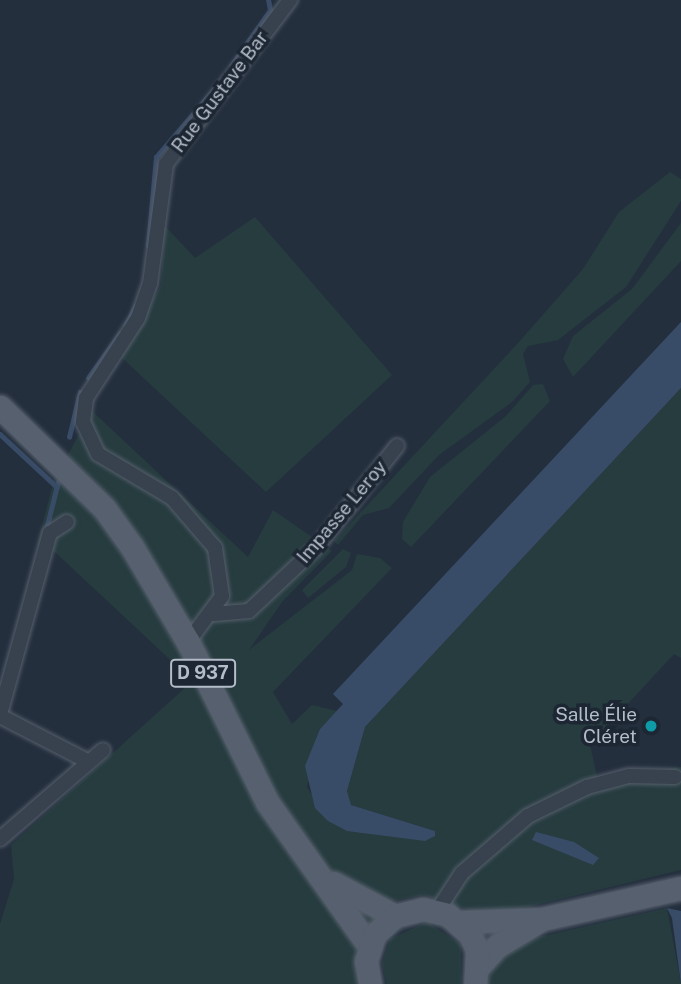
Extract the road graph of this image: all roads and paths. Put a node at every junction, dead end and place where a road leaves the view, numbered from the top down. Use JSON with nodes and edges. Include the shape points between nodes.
{"nodes":[{"id":1,"x":290,"y":0,"type":"edge"},
{"id":2,"x":0,"y":407,"type":"edge"},
{"id":3,"x":397,"y":446,"type":"dead end"},
{"id":4,"x":67,"y":522,"type":"dead end"},
{"id":5,"x":214,"y":614,"type":"junction"},
{"id":6,"x":188,"y":642,"type":"junction"},
{"id":7,"x":0,"y":715,"type":"edge"},
{"id":8,"x":103,"y":750,"type":"dead end"},
{"id":9,"x":87,"y":761,"type":"junction"},
{"id":10,"x":675,"y":776,"type":"dead end"},
{"id":11,"x":0,"y":839,"type":"edge"},
{"id":12,"x":327,"y":880,"type":"junction"},
{"id":13,"x":681,"y":888,"type":"edge"},
{"id":14,"x":437,"y":911,"type":"junction"},
{"id":15,"x":395,"y":916,"type":"junction"},
{"id":16,"x":542,"y":919,"type":"junction"},
{"id":17,"x":458,"y":922,"type":"junction"},
{"id":18,"x":369,"y":946,"type":"junction"},
{"id":19,"x":477,"y":976,"type":"edge"},
{"id":20,"x":370,"y":984,"type":"edge"}],
"edges":[{"from":1,"to":5,"type":"street","name":"Rue Gustave Bar","via":[[166,164],[150,284],[138,318],[86,398],[83,422],[98,454],[172,498],[201,524],[220,572],[222,596]]},
{"from":2,"to":6,"type":"main road","number":"D 937","via":[[104,508]]},
{"from":3,"to":5,"type":"street","name":"Impasse Leroy","via":[[317,547],[250,611]]},
{"from":4,"to":7,"type":"street","via":[[50,533]]},
{"from":5,"to":6,"type":"street"},
{"from":6,"to":12,"type":"main road","number":"D 937","via":[[267,802]]},
{"from":7,"to":9,"type":"street"},
{"from":8,"to":9,"type":"street"},
{"from":9,"to":11,"type":"street"},
{"from":10,"to":14,"type":"street","via":[[629,776],[587,787],[528,816],[461,873]]},
{"from":12,"to":15,"type":"main road","number":"D 937"},
{"from":12,"to":18,"type":"main road","number":"D 937"},
{"from":13,"to":16,"type":"main road"},
{"from":14,"to":15,"type":"main road"},
{"from":14,"to":17,"type":"main road"},
{"from":15,"to":18,"type":"main road"},
{"from":16,"to":17,"type":"main road"},
{"from":16,"to":19,"type":"main road","via":[[497,946]]},
{"from":17,"to":19,"type":"main road","via":[[477,950]]},
{"from":18,"to":20,"type":"main road"}]}
